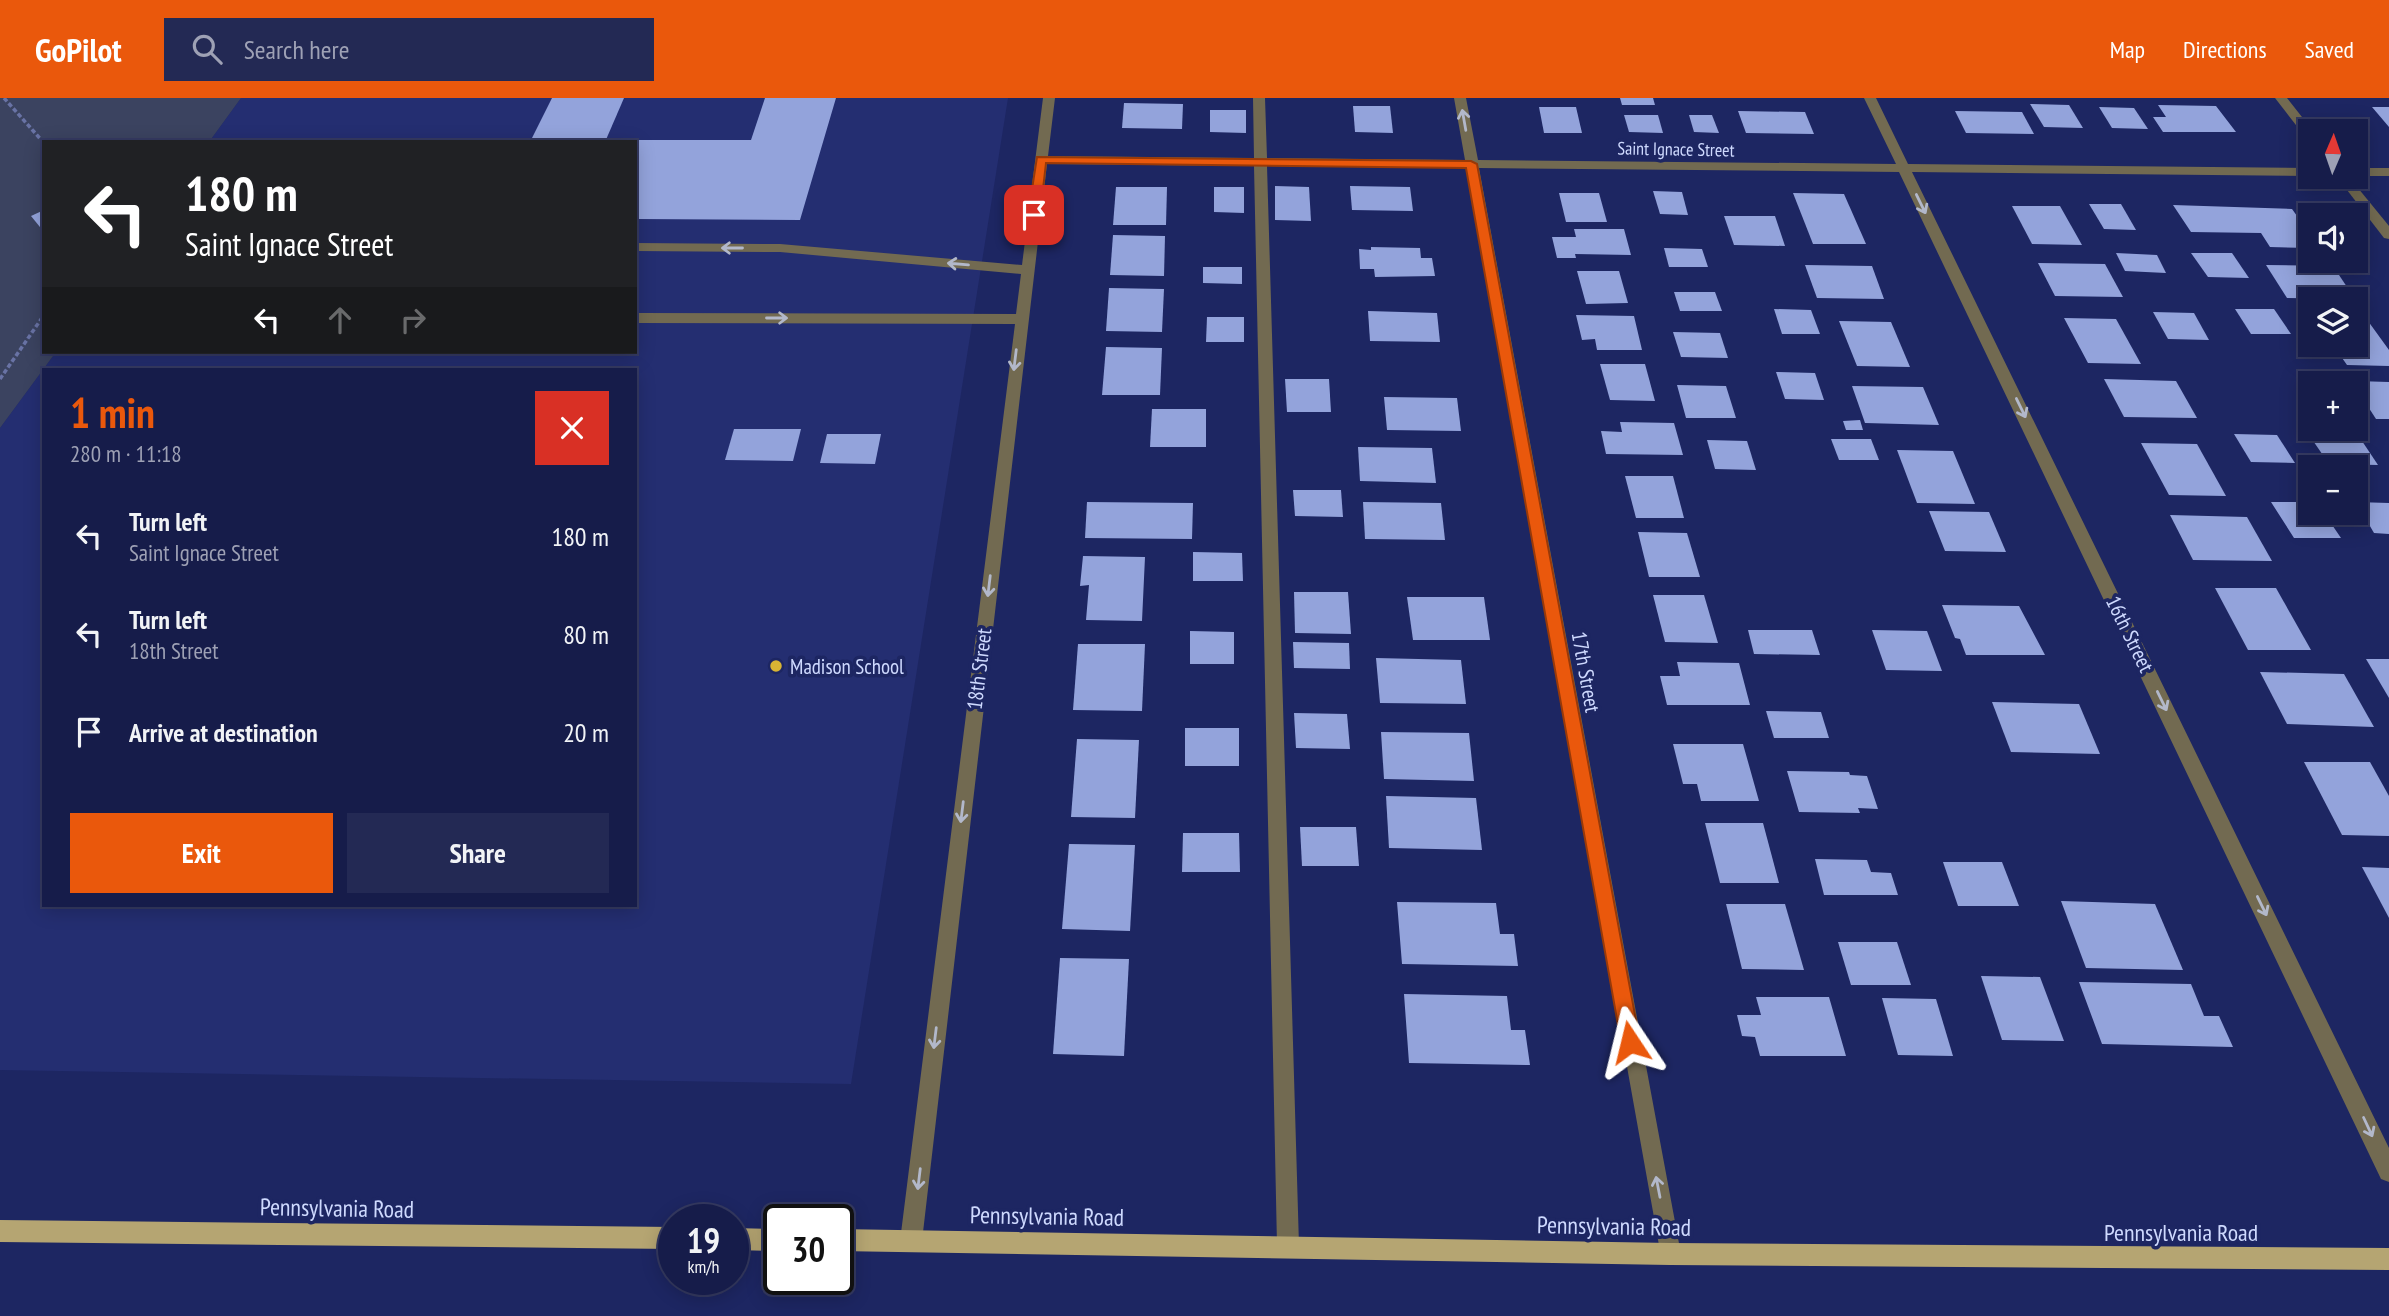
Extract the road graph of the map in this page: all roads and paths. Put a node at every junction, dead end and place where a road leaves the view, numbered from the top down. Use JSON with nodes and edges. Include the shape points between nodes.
{"nodes":[{"id":1,"x":4,"y":98,"type":"edge"},
{"id":2,"x":1049,"y":98,"type":"edge"},
{"id":3,"x":1259,"y":98,"type":"edge"},
{"id":4,"x":1460,"y":98,"type":"edge"},
{"id":5,"x":1870,"y":98,"type":"edge"},
{"id":6,"x":2281,"y":98,"type":"edge"},
{"id":7,"x":2298,"y":120,"type":"edge"},
{"id":8,"x":42,"y":141,"type":"edge"},
{"id":9,"x":1041,"y":160,"type":"junction"},
{"id":10,"x":1261,"y":162,"type":"junction"},
{"id":11,"x":1471,"y":164,"type":"junction"},
{"id":12,"x":1904,"y":168,"type":"junction"},
{"id":13,"x":2298,"y":172,"type":"edge"},
{"id":14,"x":2368,"y":172,"type":"edge"},
{"id":15,"x":2389,"y":172,"type":"edge"},
{"id":16,"x":2353,"y":189,"type":"edge"},
{"id":17,"x":2389,"y":235,"type":"edge"},
{"id":18,"x":637,"y":247,"type":"edge"},
{"id":19,"x":1026,"y":270,"type":"junction"},
{"id":20,"x":42,"y":318,"type":"edge"},
{"id":21,"x":637,"y":318,"type":"edge"},
{"id":22,"x":1020,"y":319,"type":"junction"},
{"id":23,"x":0,"y":379,"type":"edge"},
{"id":24,"x":2389,"y":1171,"type":"edge"},
{"id":25,"x":0,"y":1231,"type":"edge"},
{"id":26,"x":658,"y":1238,"type":"edge"},
{"id":27,"x":854,"y":1240,"type":"edge"},
{"id":28,"x":911,"y":1241,"type":"junction"},
{"id":29,"x":1288,"y":1245,"type":"junction"},
{"id":30,"x":1671,"y":1254,"type":"junction"},
{"id":31,"x":2389,"y":1259,"type":"edge"}],
"edges":[{"from":1,"to":8,"type":"path"},
{"from":2,"to":9,"type":"street","name":"18th Street"},
{"from":3,"to":10,"type":"street"},
{"from":11,"to":4,"type":"street","name":"17th Street","one_way":true},
{"from":5,"to":12,"type":"street","name":"16th Street"},
{"from":6,"to":7,"type":"street"},
{"from":9,"to":10,"type":"street","name":"Saint Ignace Street"},
{"from":9,"to":19,"type":"street","name":"18th Street"},
{"from":10,"to":11,"type":"street","name":"Saint Ignace Street"},
{"from":10,"to":29,"type":"street"},
{"from":11,"to":12,"type":"street","name":"Saint Ignace Street"},
{"from":30,"to":11,"type":"street","name":"17th Street","one_way":true},
{"from":12,"to":13,"type":"street","name":"Saint Ignace Street"},
{"from":12,"to":24,"type":"street","name":"16th Street","one_way":true},
{"from":14,"to":15,"type":"street"},
{"from":16,"to":17,"type":"street"},
{"from":19,"to":18,"type":"street","one_way":true,"via":[[780,248]]},
{"from":19,"to":22,"type":"street","name":"18th Street"},
{"from":20,"to":23,"type":"path"},
{"from":21,"to":22,"type":"street","one_way":true},
{"from":22,"to":28,"type":"street","name":"18th Street","one_way":true},
{"from":25,"to":26,"type":"main road","name":"Pennsylvania Road"},
{"from":27,"to":28,"type":"main road","name":"Pennsylvania Road"},
{"from":28,"to":29,"type":"main road","name":"Pennsylvania Road"},
{"from":29,"to":30,"type":"main road","name":"Pennsylvania Road"},
{"from":30,"to":31,"type":"main road","name":"Pennsylvania Road"}]}
